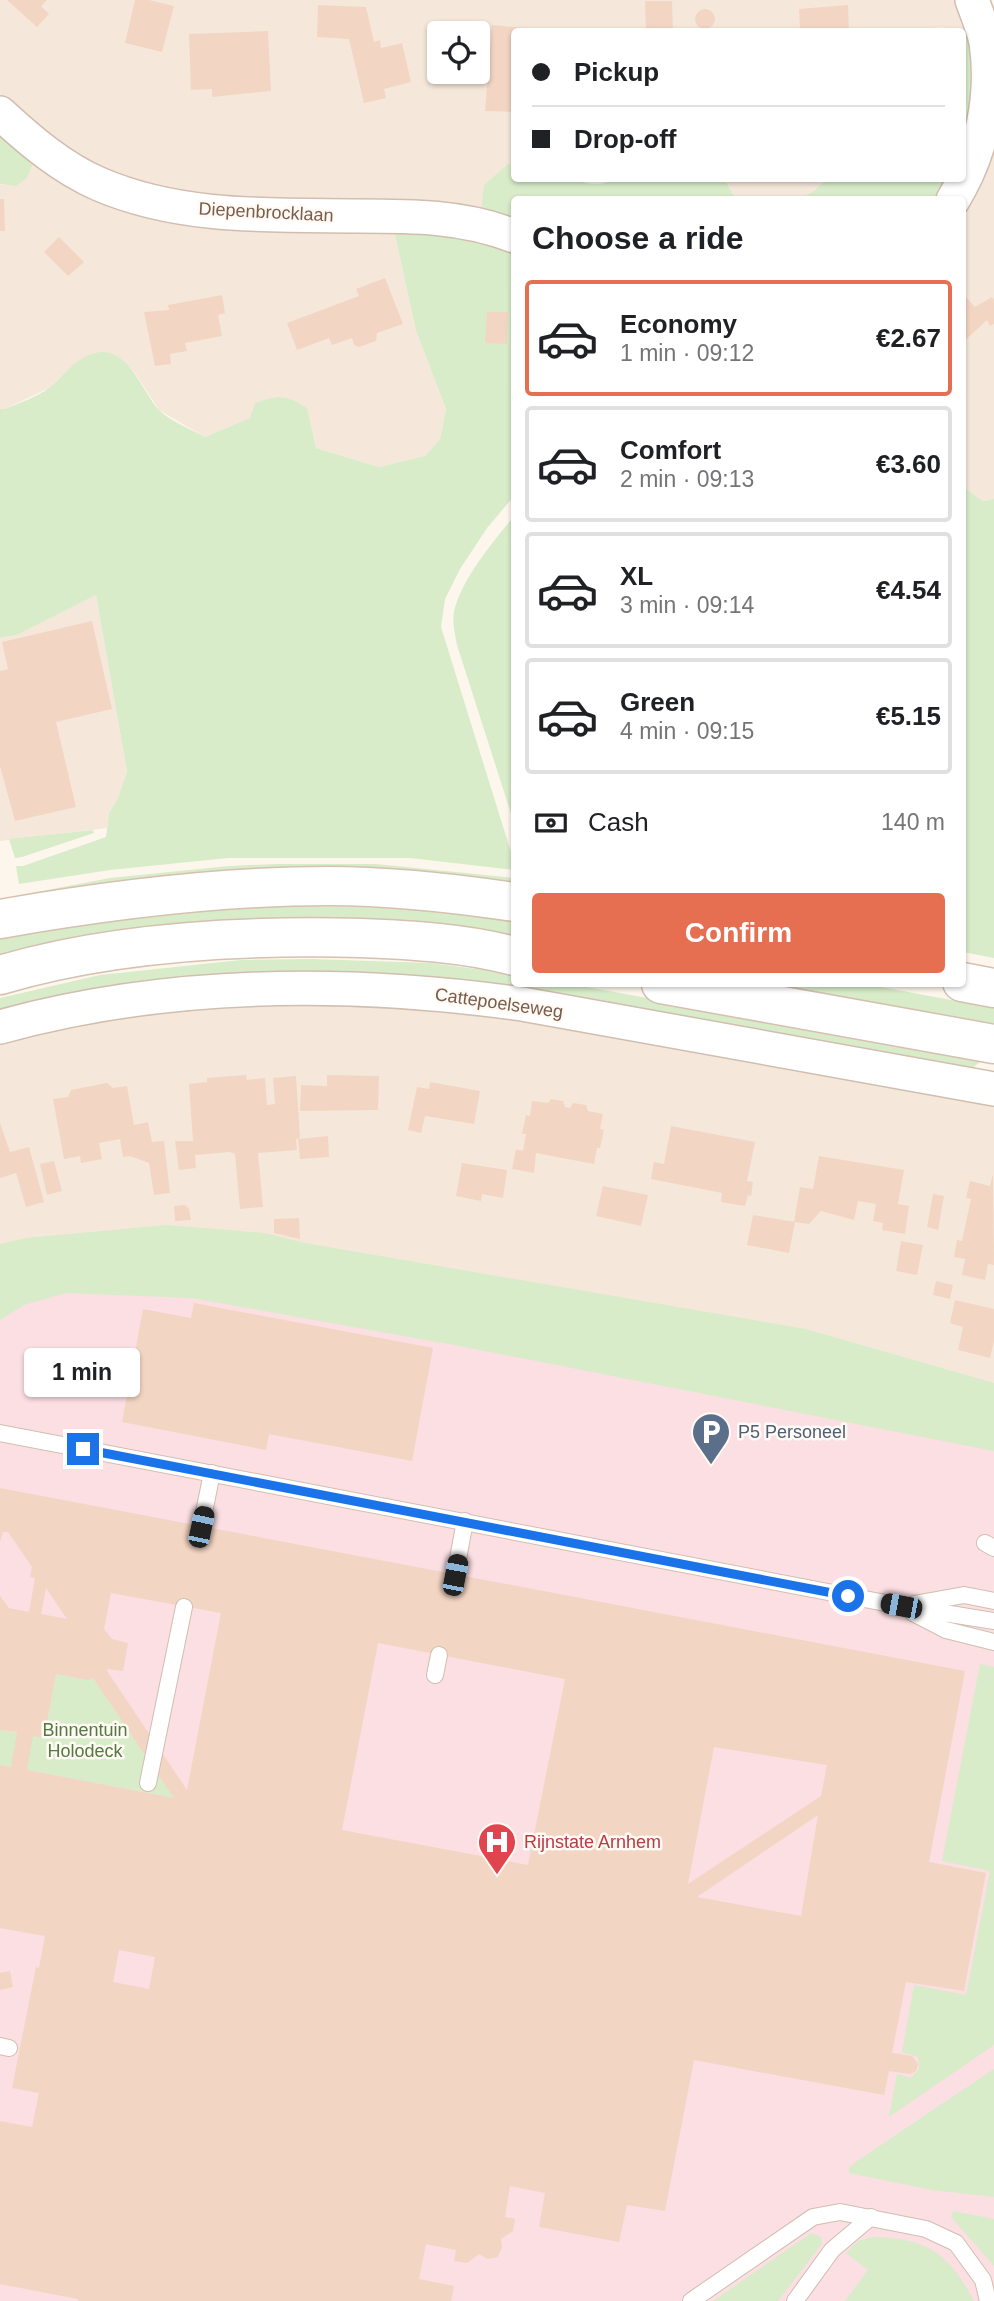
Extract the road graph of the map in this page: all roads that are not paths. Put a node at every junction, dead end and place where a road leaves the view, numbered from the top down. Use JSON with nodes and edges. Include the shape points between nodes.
{"nodes":[{"id":1,"x":972,"y":0,"type":"edge"},
{"id":2,"x":0,"y":113,"type":"edge"},
{"id":3,"x":966,"y":175,"type":"edge"},
{"id":4,"x":511,"y":235,"type":"edge"},
{"id":5,"x":511,"y":902,"type":"edge"},
{"id":6,"x":0,"y":919,"type":"edge"},
{"id":7,"x":511,"y":955,"type":"edge"},
{"id":8,"x":0,"y":975,"type":"edge"},
{"id":9,"x":966,"y":983,"type":"edge"},
{"id":10,"x":678,"y":987,"type":"edge"},
{"id":11,"x":994,"y":988,"type":"edge"},
{"id":12,"x":0,"y":1027,"type":"edge"},
{"id":13,"x":994,"y":1044,"type":"edge"},
{"id":14,"x":989,"y":1082,"type":"edge"},
{"id":15,"x":0,"y":1433,"type":"edge"},
{"id":16,"x":212,"y":1473,"type":"junction"},
{"id":17,"x":465,"y":1521,"type":"junction"},
{"id":18,"x":201,"y":1527,"type":"dead end"},
{"id":19,"x":455,"y":1575,"type":"dead end"},
{"id":20,"x":994,"y":1601,"type":"edge"},
{"id":21,"x":901,"y":1606,"type":"junction"},
{"id":22,"x":184,"y":1607,"type":"dead end"},
{"id":23,"x":994,"y":1621,"type":"edge"},
{"id":24,"x":994,"y":1642,"type":"edge"},
{"id":25,"x":439,"y":1655,"type":"dead end"},
{"id":26,"x":435,"y":1675,"type":"dead end"},
{"id":27,"x":148,"y":1783,"type":"dead end"},
{"id":28,"x":870,"y":2217,"type":"junction"},
{"id":29,"x":988,"y":2283,"type":"edge"},
{"id":30,"x":691,"y":2301,"type":"edge"},
{"id":31,"x":795,"y":2301,"type":"edge"},
{"id":32,"x":988,"y":2301,"type":"edge"}],
"edges":[{"from":1,"to":3,"type":"street","via":[[986,40],[988,111]]},
{"from":2,"to":4,"type":"street","name":"Diepenbrocklaan","via":[[67,166],[99,184],[146,199],[230,213],[463,221]]},
{"from":5,"to":6,"type":"street","via":[[418,891],[304,887],[138,899]]},
{"from":7,"to":8,"type":"street","via":[[389,939],[244,939],[158,945]]},
{"from":9,"to":11,"type":"street"},
{"from":10,"to":13,"type":"street"},
{"from":12,"to":14,"type":"street","name":"Cattepoelseweg","via":[[183,994],[249,988],[362,988],[522,1004]]},
{"from":15,"to":16,"type":"lane"},
{"from":16,"to":17,"type":"lane"},
{"from":16,"to":18,"type":"lane"},
{"from":17,"to":19,"type":"lane"},
{"from":17,"to":21,"type":"lane"},
{"from":20,"to":21,"type":"lane","via":[[964,1595]]},
{"from":21,"to":23,"type":"lane"},
{"from":21,"to":24,"type":"lane","via":[[946,1630]]},
{"from":22,"to":27,"type":"lane"},
{"from":25,"to":26,"type":"lane"},
{"from":28,"to":29,"type":"lane","via":[[926,2229],[956,2243]]},
{"from":28,"to":30,"type":"lane","via":[[840,2212],[813,2217]]},
{"from":28,"to":31,"type":"lane","via":[[832,2250]]},
{"from":29,"to":32,"type":"lane"}]}
